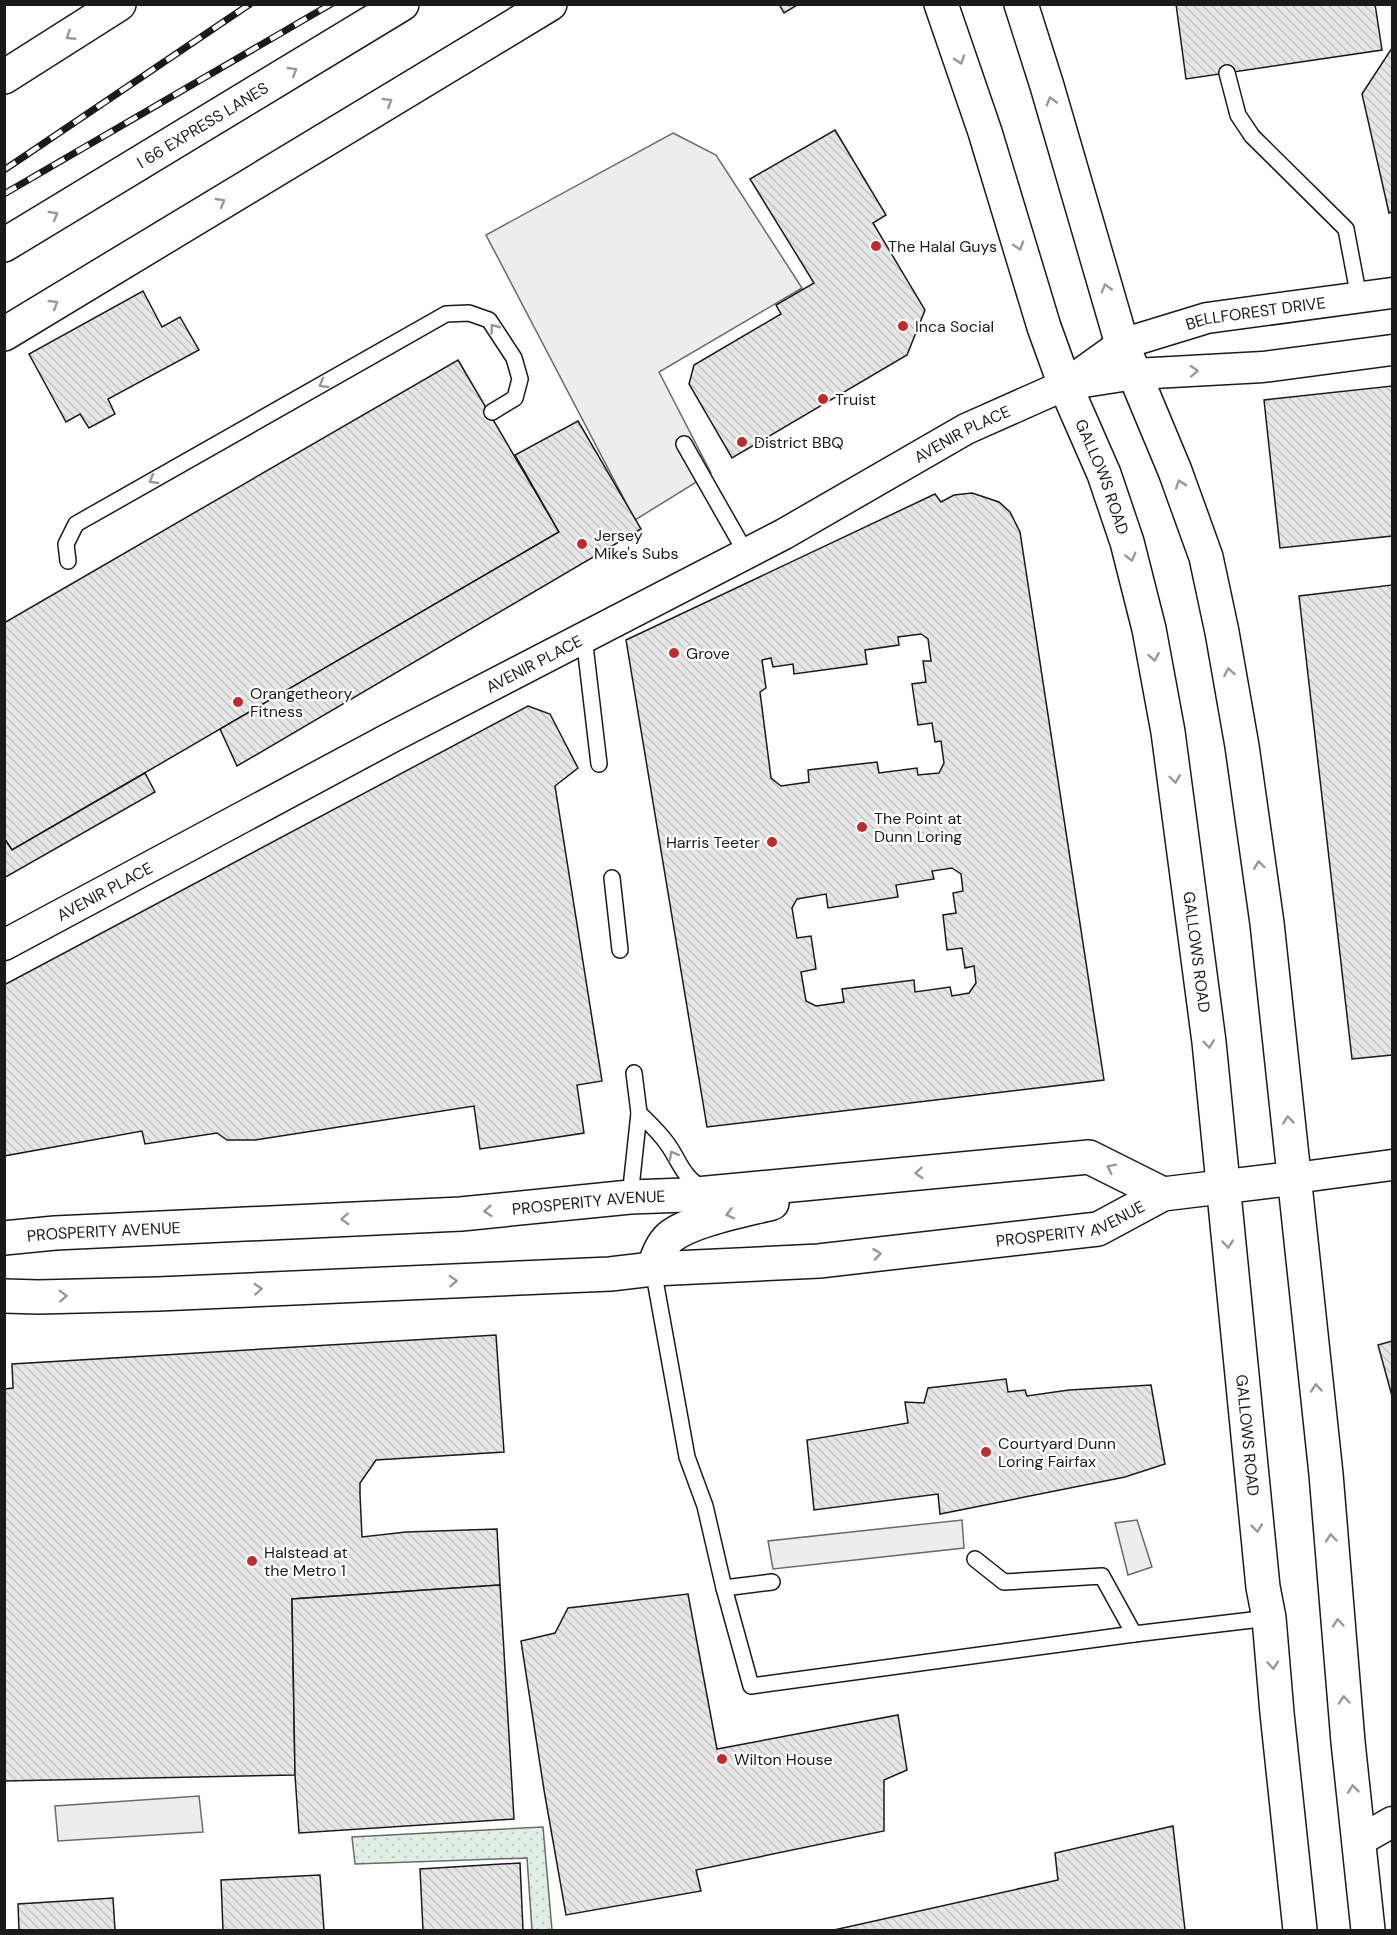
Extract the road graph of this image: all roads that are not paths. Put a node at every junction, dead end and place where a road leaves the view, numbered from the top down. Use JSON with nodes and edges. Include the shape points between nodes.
{"nodes":[{"id":1,"x":119,"y":4,"type":"edge"},
{"id":2,"x":402,"y":4,"type":"edge"},
{"id":3,"x":550,"y":4,"type":"edge"},
{"id":4,"x":941,"y":4,"type":"edge"},
{"id":5,"x":1021,"y":4,"type":"edge"},
{"id":6,"x":1227,"y":73,"type":"dead end"},
{"id":7,"x":4,"y":77,"type":"edge"},
{"id":8,"x":4,"y":245,"type":"edge"},
{"id":9,"x":1392,"y":293,"type":"edge"},
{"id":10,"x":1359,"y":297,"type":"junction"},
{"id":11,"x":4,"y":334,"type":"edge"},
{"id":12,"x":1122,"y":344,"type":"junction"},
{"id":13,"x":1392,"y":350,"type":"edge"},
{"id":14,"x":1135,"y":374,"type":"junction"},
{"id":15,"x":1065,"y":385,"type":"junction"},
{"id":16,"x":492,"y":412,"type":"dead end"},
{"id":17,"x":684,"y":444,"type":"dead end"},
{"id":18,"x":746,"y":553,"type":"junction"},
{"id":19,"x":68,"y":561,"type":"dead end"},
{"id":20,"x":584,"y":637,"type":"junction"},
{"id":21,"x":599,"y":764,"type":"dead end"},
{"id":22,"x":612,"y":878,"type":"dead end"},
{"id":23,"x":4,"y":945,"type":"edge"},
{"id":24,"x":620,"y":950,"type":"dead end"},
{"id":25,"x":634,"y":1073,"type":"dead end"},
{"id":26,"x":639,"y":1113,"type":"junction"},
{"id":27,"x":1392,"y":1165,"type":"edge"},
{"id":28,"x":868,"y":1178,"type":"junction"},
{"id":29,"x":1295,"y":1178,"type":"junction"},
{"id":30,"x":1223,"y":1186,"type":"junction"},
{"id":31,"x":710,"y":1193,"type":"junction"},
{"id":32,"x":1163,"y":1194,"type":"junction"},
{"id":33,"x":630,"y":1197,"type":"junction"},
{"id":34,"x":4,"y":1238,"type":"edge"},
{"id":35,"x":653,"y":1269,"type":"junction"},
{"id":36,"x":4,"y":1296,"type":"edge"},
{"id":37,"x":975,"y":1559,"type":"dead end"},
{"id":38,"x":772,"y":1582,"type":"dead end"},
{"id":39,"x":724,"y":1588,"type":"junction"},
{"id":40,"x":1269,"y":1618,"type":"junction"},
{"id":41,"x":1134,"y":1634,"type":"junction"},
{"id":42,"x":1392,"y":1822,"type":"edge"},
{"id":43,"x":1359,"y":1841,"type":"junction"},
{"id":44,"x":1300,"y":1930,"type":"edge"},
{"id":45,"x":1368,"y":1930,"type":"edge"}],
"edges":[{"from":1,"to":7,"type":"main road","one_way":true},
{"from":8,"to":2,"type":"main road","name":"I 66 EXPRESS LANES","one_way":true},
{"from":11,"to":3,"type":"main road","one_way":true},
{"from":4,"to":15,"type":"main road","name":"GALLOWS ROAD","one_way":true},
{"from":12,"to":5,"type":"main road","one_way":true},
{"from":6,"to":10,"type":"lane","via":[[1238,115],[1252,136],[1346,229]]},
{"from":9,"to":10,"type":"street","name":"BELLFOREST DRIVE"},
{"from":10,"to":12,"type":"street","name":"BELLFOREST DRIVE","via":[[1207,318]]},
{"from":12,"to":14,"type":"main road"},
{"from":12,"to":15,"type":"street","name":"BELLFOREST DRIVE"},
{"from":14,"to":13,"type":"street","one_way":true,"via":[[1263,367]]},
{"from":14,"to":15,"type":"street"},
{"from":29,"to":14,"type":"main road","one_way":true,"via":[[1267,923],[1222,632],[1206,557]]},
{"from":15,"to":18,"type":"street","name":"AVENIR PLACE","via":[[966,429]]},
{"from":15,"to":30,"type":"main road","name":"GALLOWS ROAD","one_way":true,"via":[[1104,474],[1127,542],[1149,629],[1186,861]]},
{"from":16,"to":19,"type":"lane","one_way":true,"via":[[515,398],[520,379],[514,358],[489,320],[469,313],[446,314],[76,524],[66,544]]},
{"from":17,"to":18,"type":"lane"},
{"from":18,"to":20,"type":"street","name":"AVENIR PLACE"},
{"from":20,"to":21,"type":"lane"},
{"from":20,"to":23,"type":"street","name":"AVENIR PLACE"},
{"from":22,"to":24,"type":"lane"},
{"from":25,"to":26,"type":"lane"},
{"from":31,"to":26,"type":"lane","one_way":true,"via":[[691,1181],[666,1142]]},
{"from":26,"to":33,"type":"lane"},
{"from":27,"to":29,"type":"street"},
{"from":28,"to":31,"type":"main road","name":"PROSPERITY AVENUE"},
{"from":32,"to":28,"type":"main road","name":"PROSPERITY AVENUE","one_way":true,"via":[[1089,1157]]},
{"from":28,"to":35,"type":"main road","one_way":true,"via":[[700,1222],[670,1237],[658,1253]]},
{"from":29,"to":30,"type":"main road","name":"PROSPERITY AVENUE"},
{"from":43,"to":29,"type":"main road","one_way":true},
{"from":30,"to":32,"type":"main road","name":"PROSPERITY AVENUE"},
{"from":30,"to":40,"type":"main road","name":"GALLOWS ROAD","one_way":true},
{"from":31,"to":33,"type":"main road","name":"PROSPERITY AVENUE"},
{"from":35,"to":32,"type":"main road","name":"PROSPERITY AVENUE","one_way":true,"via":[[819,1261],[1098,1229]]},
{"from":33,"to":34,"type":"main road","name":"PROSPERITY AVENUE","one_way":true,"via":[[461,1214]]},
{"from":36,"to":35,"type":"main road","name":"PROSPERITY AVENUE","one_way":true,"via":[[170,1293],[598,1275]]},
{"from":35,"to":39,"type":"lane","via":[[687,1457],[705,1506]]},
{"from":37,"to":41,"type":"lane","via":[[1004,1582],[1102,1576]]},
{"from":38,"to":39,"type":"lane"},
{"from":39,"to":41,"type":"lane","via":[[751,1686]]},
{"from":40,"to":41,"type":"lane"},
{"from":40,"to":44,"type":"main road","name":"GALLOWS ROAD","one_way":true},
{"from":42,"to":43,"type":"street"},
{"from":43,"to":45,"type":"main road"}]}
